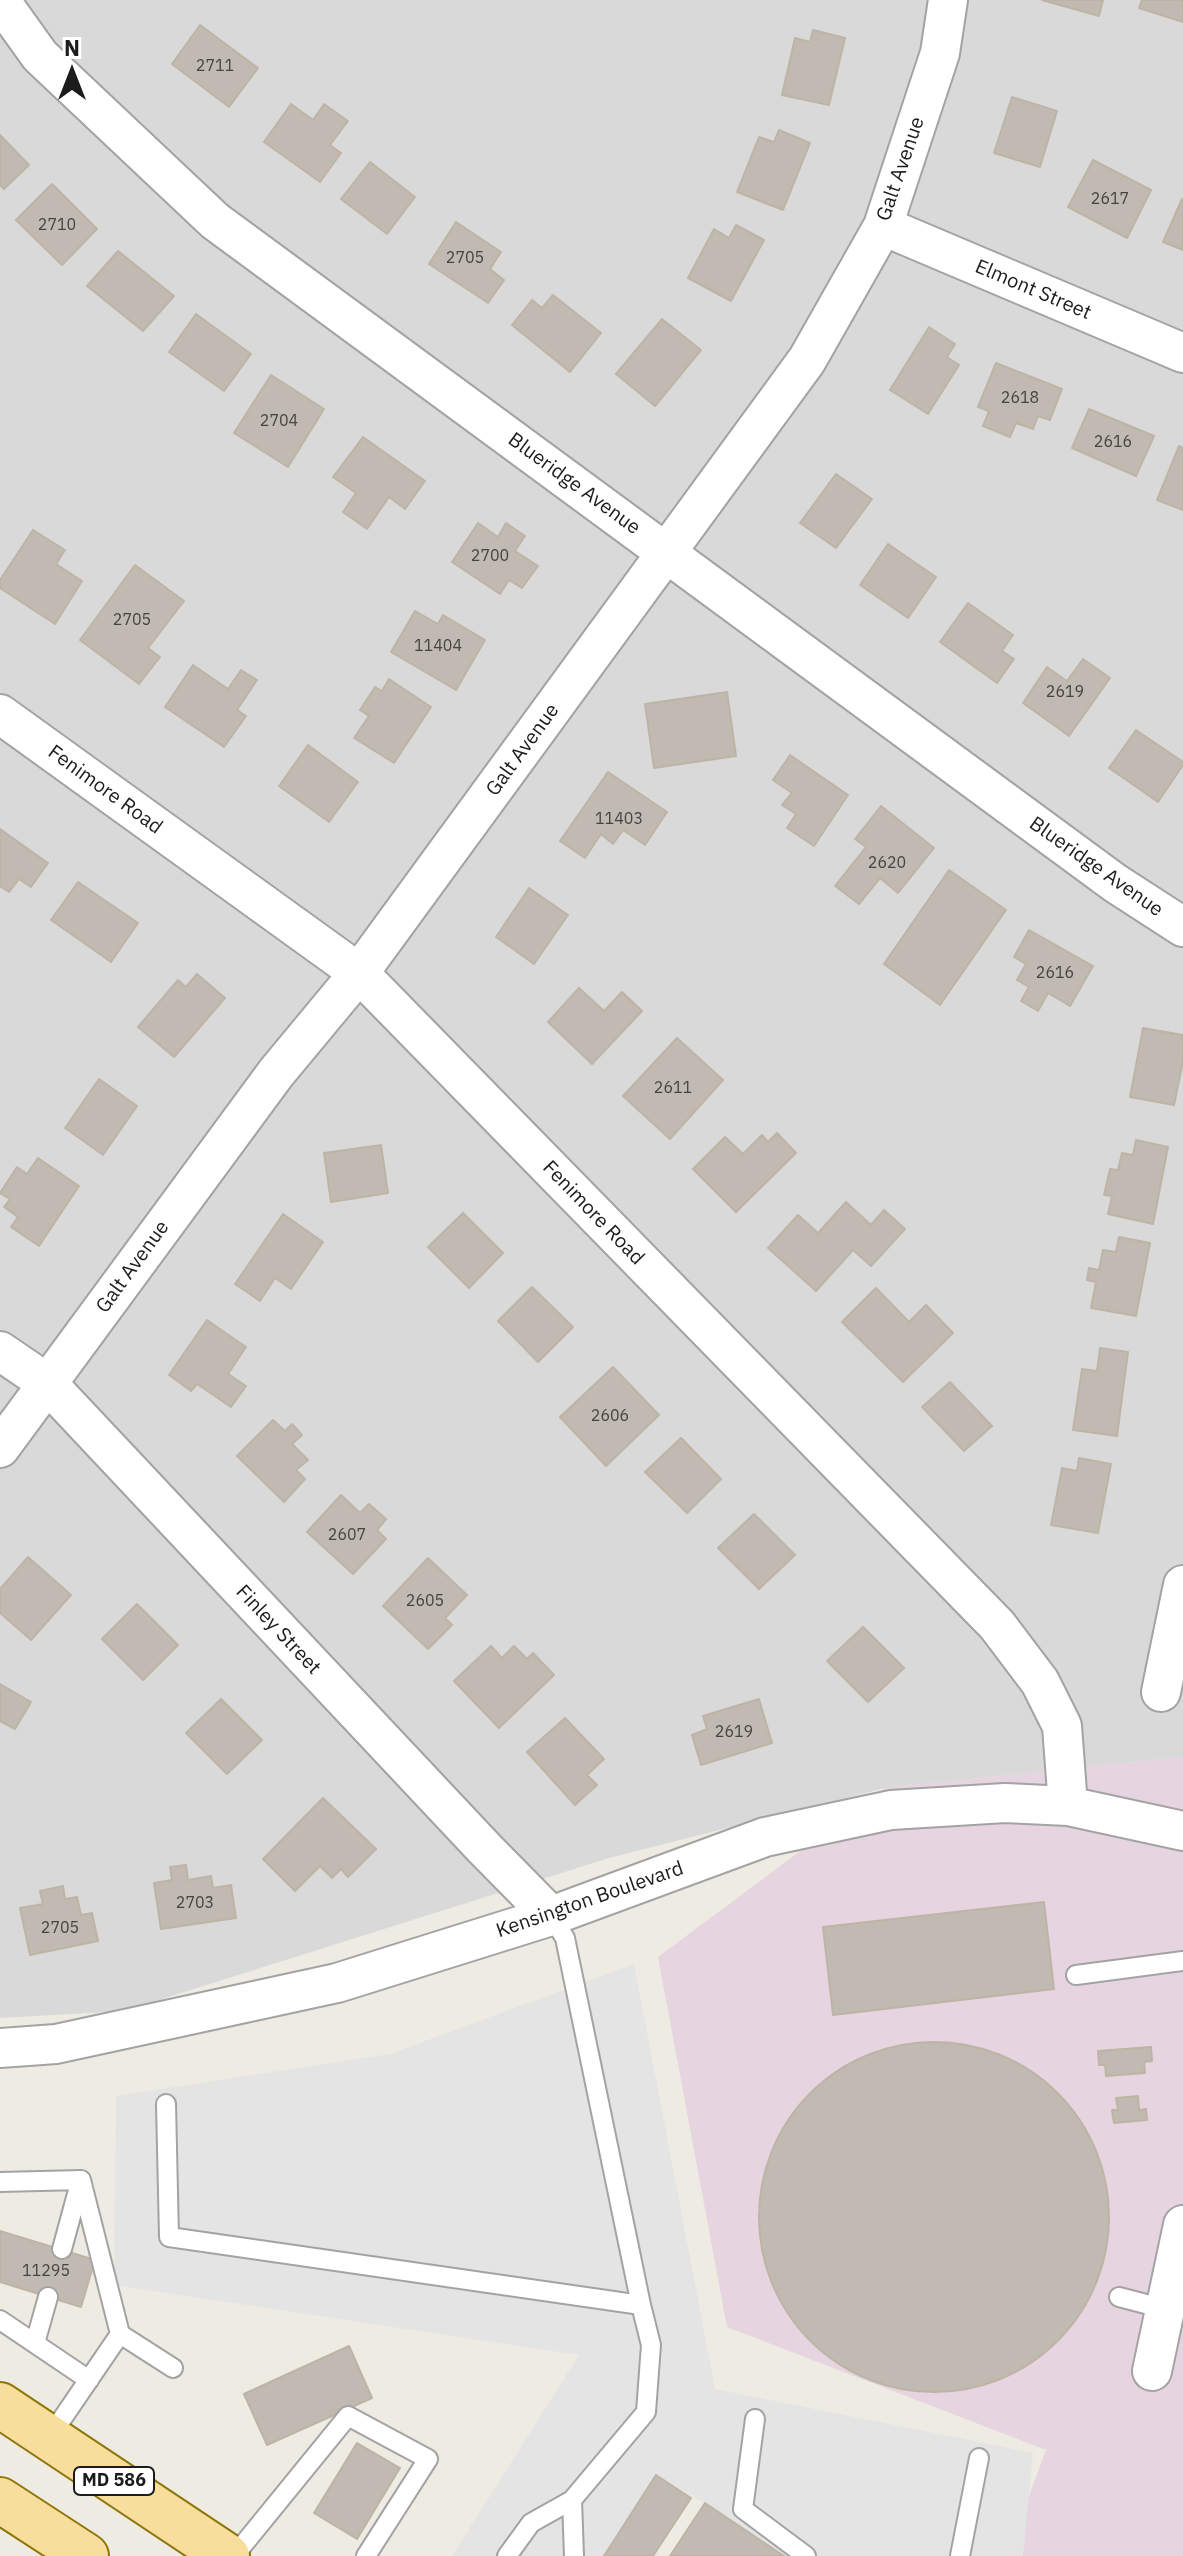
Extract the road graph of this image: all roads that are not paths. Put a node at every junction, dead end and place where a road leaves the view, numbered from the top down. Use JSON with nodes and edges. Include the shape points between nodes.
{"nodes":[{"id":1,"x":0,"y":0,"type":"edge"},
{"id":2,"x":948,"y":0,"type":"edge"},
{"id":3,"x":883,"y":226,"type":"junction"},
{"id":4,"x":1183,"y":353,"type":"edge"},
{"id":5,"x":667,"y":552,"type":"junction"},
{"id":6,"x":0,"y":714,"type":"edge"},
{"id":7,"x":1183,"y":927,"type":"edge"},
{"id":8,"x":359,"y":973,"type":"junction"},
{"id":9,"x":0,"y":1351,"type":"edge"},
{"id":10,"x":47,"y":1383,"type":"junction"},
{"id":11,"x":0,"y":1448,"type":"edge"},
{"id":12,"x":1183,"y":1585,"type":"edge"},
{"id":13,"x":1161,"y":1692,"type":"dead end"},
{"id":14,"x":1068,"y":1806,"type":"junction"},
{"id":15,"x":1183,"y":1831,"type":"edge"},
{"id":16,"x":551,"y":1916,"type":"junction"},
{"id":17,"x":1183,"y":1961,"type":"edge"},
{"id":18,"x":1076,"y":1975,"type":"dead end"},
{"id":19,"x":0,"y":2048,"type":"edge"},
{"id":20,"x":166,"y":2104,"type":"dead end"},
{"id":21,"x":81,"y":2180,"type":"junction"},
{"id":22,"x":0,"y":2182,"type":"edge"},
{"id":23,"x":1183,"y":2225,"type":"edge"},
{"id":24,"x":62,"y":2249,"type":"dead end"},
{"id":25,"x":48,"y":2297,"type":"dead end"},
{"id":26,"x":1119,"y":2297,"type":"dead end"},
{"id":27,"x":641,"y":2305,"type":"junction"},
{"id":28,"x":1165,"y":2309,"type":"junction"},
{"id":29,"x":0,"y":2320,"type":"edge"},
{"id":30,"x":120,"y":2334,"type":"junction"},
{"id":31,"x":35,"y":2343,"type":"junction"},
{"id":32,"x":173,"y":2368,"type":"dead end"},
{"id":33,"x":1152,"y":2371,"type":"dead end"},
{"id":34,"x":89,"y":2380,"type":"junction"},
{"id":35,"x":0,"y":2405,"type":"edge"},
{"id":36,"x":755,"y":2419,"type":"dead end"},
{"id":37,"x":49,"y":2438,"type":"junction"},
{"id":38,"x":979,"y":2458,"type":"dead end"},
{"id":39,"x":0,"y":2500,"type":"edge"},
{"id":40,"x":572,"y":2500,"type":"junction"},
{"id":41,"x":86,"y":2556,"type":"edge"},
{"id":42,"x":227,"y":2556,"type":"edge"},
{"id":43,"x":234,"y":2556,"type":"edge"},
{"id":44,"x":366,"y":2556,"type":"edge"},
{"id":45,"x":507,"y":2556,"type":"edge"},
{"id":46,"x":574,"y":2556,"type":"edge"},
{"id":47,"x":806,"y":2556,"type":"edge"},
{"id":48,"x":960,"y":2556,"type":"edge"}],
"edges":[{"from":1,"to":5,"type":"street","name":"Blueridge Avenue","via":[[40,56],[215,221]]},
{"from":2,"to":3,"type":"street","name":"Galt Avenue","via":[[940,53]]},
{"from":3,"to":4,"type":"street","name":"Elmont Street"},
{"from":3,"to":5,"type":"street","name":"Galt Avenue","via":[[807,360]]},
{"from":5,"to":7,"type":"street","name":"Blueridge Avenue","via":[[1115,883]]},
{"from":5,"to":8,"type":"street","name":"Galt Avenue"},
{"from":6,"to":8,"type":"street","name":"Fenimore Road"},
{"from":8,"to":10,"type":"street","name":"Galt Avenue","via":[[276,1073]]},
{"from":8,"to":14,"type":"street","name":"Fenimore Road","via":[[997,1625],[1040,1682],[1062,1726]]},
{"from":9,"to":10,"type":"street","name":"Finley Street"},
{"from":10,"to":11,"type":"street","name":"Galt Avenue"},
{"from":10,"to":16,"type":"street","name":"Finley Street"},
{"from":12,"to":13,"type":"street"},
{"from":14,"to":15,"type":"street","name":"Kensington Boulevard"},
{"from":14,"to":16,"type":"street","name":"Kensington Boulevard","via":[[1005,1803],[891,1810],[765,1837]]},
{"from":16,"to":19,"type":"street","name":"Kensington Boulevard","via":[[337,1983],[56,2044]]},
{"from":16,"to":27,"type":"lane","via":[[565,1938]]},
{"from":17,"to":18,"type":"lane"},
{"from":20,"to":27,"type":"lane","via":[[169,2237]]},
{"from":21,"to":22,"type":"lane"},
{"from":21,"to":24,"type":"lane"},
{"from":21,"to":30,"type":"lane"},
{"from":23,"to":28,"type":"street"},
{"from":25,"to":31,"type":"lane"},
{"from":26,"to":28,"type":"lane"},
{"from":27,"to":40,"type":"lane","via":[[651,2345],[646,2412]]},
{"from":28,"to":33,"type":"street"},
{"from":29,"to":31,"type":"lane"},
{"from":30,"to":32,"type":"lane"},
{"from":30,"to":34,"type":"lane"},
{"from":31,"to":34,"type":"lane"},
{"from":34,"to":37,"type":"lane"},
{"from":35,"to":37,"type":"main road","number":"MD 586"},
{"from":36,"to":47,"type":"lane","via":[[743,2509]]},
{"from":37,"to":42,"type":"main road","number":"MD 586"},
{"from":38,"to":48,"type":"lane"},
{"from":39,"to":41,"type":"main road"},
{"from":40,"to":45,"type":"lane","via":[[531,2523]]},
{"from":40,"to":46,"type":"lane"},
{"from":43,"to":44,"type":"lane","via":[[348,2416],[428,2459]]}]}
